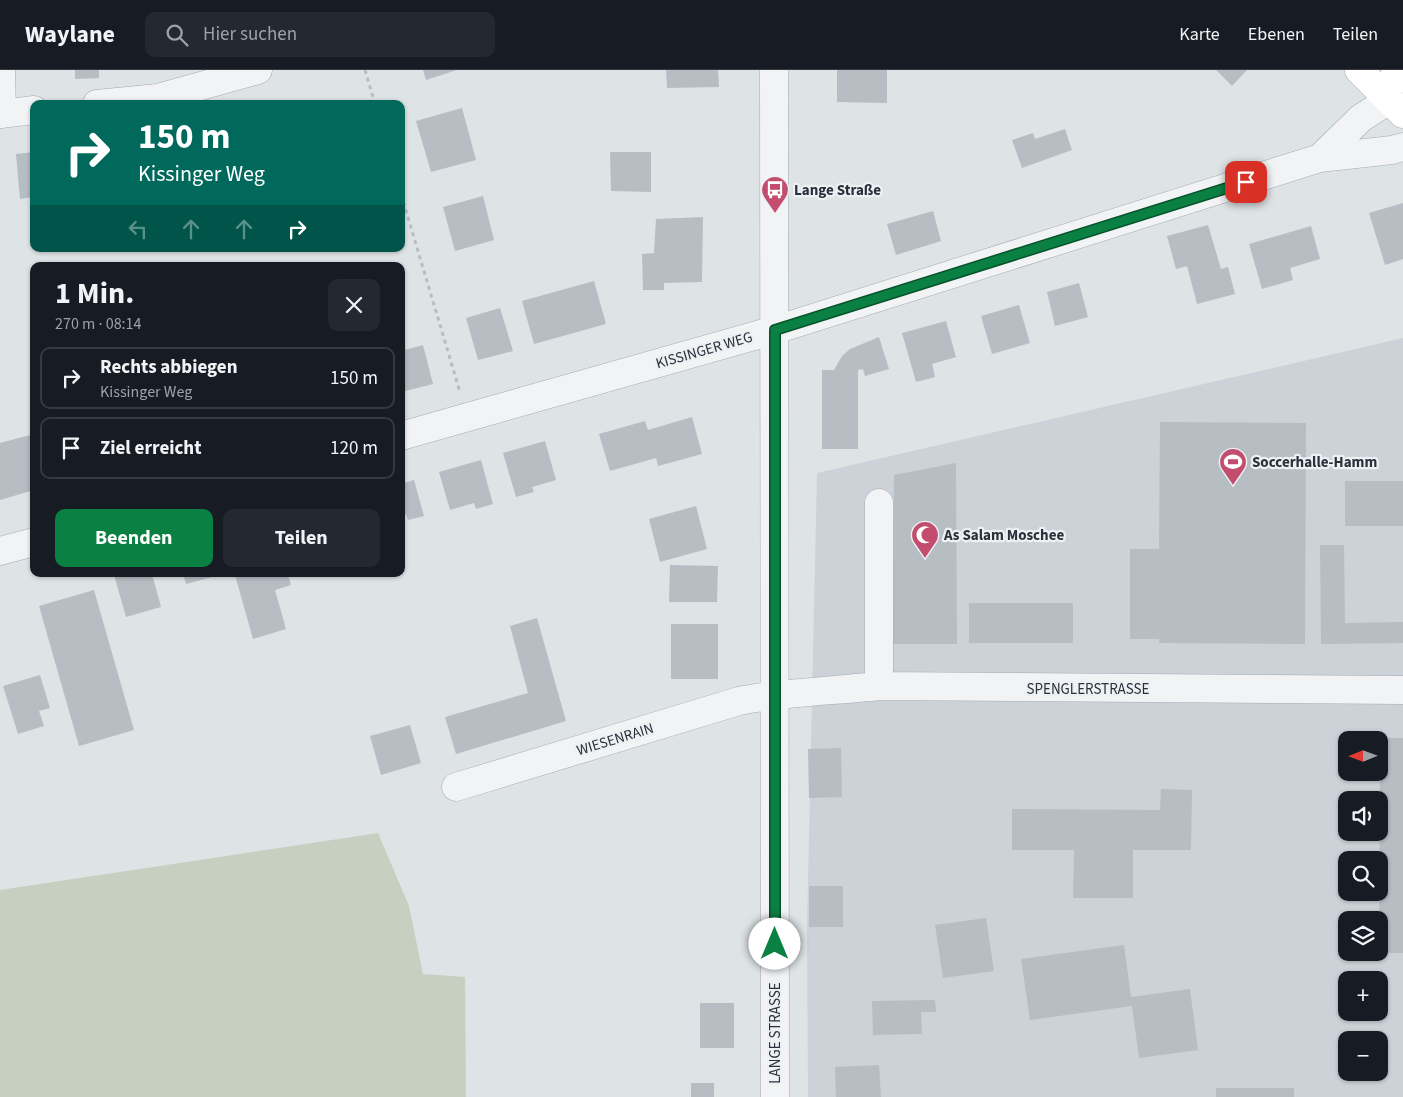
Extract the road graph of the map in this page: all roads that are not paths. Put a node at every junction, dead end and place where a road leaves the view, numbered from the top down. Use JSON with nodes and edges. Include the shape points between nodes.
{"nodes":[{"id":1,"x":1,"y":70,"type":"edge"},
{"id":2,"x":258,"y":70,"type":"edge"},
{"id":3,"x":774,"y":70,"type":"edge"},
{"id":4,"x":1359,"y":70,"type":"edge"},
{"id":5,"x":1395,"y":70,"type":"edge"},
{"id":6,"x":1400,"y":96,"type":"edge"},
{"id":7,"x":138,"y":100,"type":"edge"},
{"id":8,"x":30,"y":110,"type":"edge"},
{"id":9,"x":1,"y":114,"type":"edge"},
{"id":10,"x":1403,"y":147,"type":"edge"},
{"id":11,"x":1320,"y":158,"type":"junction"},
{"id":12,"x":775,"y":330,"type":"junction"},
{"id":13,"x":405,"y":435,"type":"edge"},
{"id":14,"x":878,"y":503,"type":"dead end"},
{"id":15,"x":30,"y":543,"type":"edge"},
{"id":16,"x":0,"y":551,"type":"edge"},
{"id":17,"x":879,"y":686,"type":"junction"},
{"id":18,"x":1403,"y":690,"type":"edge"},
{"id":19,"x":774,"y":694,"type":"junction"},
{"id":20,"x":456,"y":787,"type":"dead end"},
{"id":21,"x":775,"y":1097,"type":"edge"}],
"edges":[{"from":1,"to":9,"type":"street"},
{"from":2,"to":7,"type":"street","via":[[158,98]]},
{"from":3,"to":12,"type":"street","name":"LANGE STRASSE"},
{"from":4,"to":6,"type":"main road"},
{"from":5,"to":6,"type":"main road"},
{"from":6,"to":11,"type":"street","name":"KISSINGER WEG","via":[[1361,118]]},
{"from":8,"to":9,"type":"street"},
{"from":10,"to":11,"type":"street","name":"KISSINGER WEG"},
{"from":11,"to":12,"type":"street","name":"KISSINGER WEG"},
{"from":12,"to":13,"type":"street","name":"KISSINGER WEG"},
{"from":12,"to":19,"type":"street","name":"LANGE STRASSE"},
{"from":14,"to":17,"type":"street"},
{"from":15,"to":16,"type":"street"},
{"from":17,"to":18,"type":"street","name":"SPENGLERSTRASSE"},
{"from":17,"to":19,"type":"street","name":"SPENGLERSTRASSE","via":[[801,695]]},
{"from":19,"to":20,"type":"street","name":"WIESENRAIN","via":[[739,701]]},
{"from":19,"to":21,"type":"street","name":"LANGE STRASSE"}]}
